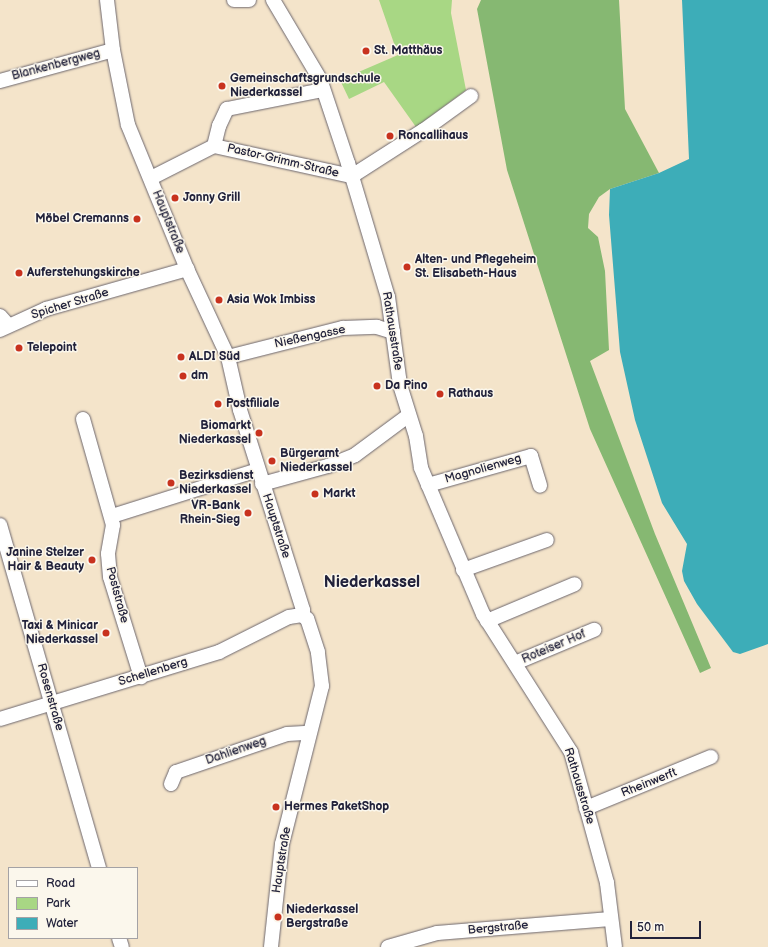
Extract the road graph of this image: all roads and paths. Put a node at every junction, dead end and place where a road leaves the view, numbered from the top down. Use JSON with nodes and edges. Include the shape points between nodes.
{"nodes":[{"id":1,"x":107,"y":0,"type":"edge"},
{"id":2,"x":234,"y":0,"type":"edge"},
{"id":3,"x":249,"y":0,"type":"edge"},
{"id":4,"x":273,"y":0,"type":"edge"},
{"id":5,"x":113,"y":50,"type":"junction"},
{"id":6,"x":0,"y":81,"type":"edge"},
{"id":7,"x":323,"y":90,"type":"junction"},
{"id":8,"x":471,"y":96,"type":"dead end"},
{"id":9,"x":214,"y":146,"type":"junction"},
{"id":10,"x":352,"y":176,"type":"junction"},
{"id":11,"x":151,"y":178,"type":"junction"},
{"id":12,"x":188,"y":269,"type":"junction"},
{"id":13,"x":3,"y":324,"type":"edge"},
{"id":14,"x":393,"y":332,"type":"junction"},
{"id":15,"x":228,"y":357,"type":"junction"},
{"id":16,"x":409,"y":415,"type":"junction"},
{"id":17,"x":83,"y":419,"type":"dead end"},
{"id":18,"x":258,"y":470,"type":"junction"},
{"id":19,"x":262,"y":484,"type":"junction"},
{"id":20,"x":428,"y":485,"type":"junction"},
{"id":21,"x":540,"y":486,"type":"dead end"},
{"id":22,"x":112,"y":516,"type":"junction"},
{"id":23,"x":0,"y":525,"type":"edge"},
{"id":24,"x":547,"y":540,"type":"dead end"},
{"id":25,"x":463,"y":570,"type":"junction"},
{"id":26,"x":575,"y":584,"type":"dead end"},
{"id":27,"x":302,"y":616,"type":"junction"},
{"id":28,"x":487,"y":621,"type":"junction"},
{"id":29,"x":594,"y":630,"type":"dead end"},
{"id":30,"x":515,"y":663,"type":"junction"},
{"id":31,"x":141,"y":677,"type":"junction"},
{"id":32,"x":51,"y":703,"type":"junction"},
{"id":33,"x":0,"y":719,"type":"edge"},
{"id":34,"x":309,"y":733,"type":"junction"},
{"id":35,"x":711,"y":758,"type":"dead end"},
{"id":36,"x":171,"y":784,"type":"dead end"},
{"id":37,"x":586,"y":808,"type":"junction"},
{"id":38,"x":99,"y":867,"type":"edge"},
{"id":39,"x":610,"y":919,"type":"junction"},
{"id":40,"x":271,"y":947,"type":"edge"},
{"id":41,"x":388,"y":947,"type":"edge"},
{"id":42,"x":615,"y":947,"type":"edge"}],
"edges":[{"from":1,"to":5,"type":"street","name":"Hauptstraße"},
{"from":2,"to":3,"type":"street"},
{"from":4,"to":7,"type":"street","name":"Rathausstraße","via":[[320,79]]},
{"from":5,"to":6,"type":"street","name":"Blankenbergweg"},
{"from":5,"to":11,"type":"street","name":"Hauptstraße","via":[[128,125]]},
{"from":7,"to":9,"type":"street","via":[[227,109],[218,126]]},
{"from":7,"to":10,"type":"street","name":"Rathausstraße"},
{"from":8,"to":10,"type":"street","name":"Pastor-Grimm-Straße"},
{"from":9,"to":10,"type":"street","name":"Pastor-Grimm-Straße"},
{"from":9,"to":11,"type":"street","name":"Pastor-Grimm-Straße"},
{"from":10,"to":14,"type":"street","name":"Rathausstraße","via":[[388,297]]},
{"from":11,"to":12,"type":"street","name":"Hauptstraße"},
{"from":12,"to":13,"type":"street","name":"Spicher Straße","via":[[46,309]]},
{"from":12,"to":15,"type":"street","name":"Hauptstraße"},
{"from":14,"to":15,"type":"street","name":"Nießengasse","via":[[377,327],[343,328]]},
{"from":14,"to":16,"type":"street","name":"Rathausstraße","via":[[400,385]]},
{"from":15,"to":18,"type":"street","name":"Hauptstraße"},
{"from":16,"to":19,"type":"street","via":[[356,455],[328,466]]},
{"from":16,"to":20,"type":"street","name":"Rathausstraße"},
{"from":17,"to":22,"type":"street","name":"Poststraße"},
{"from":18,"to":19,"type":"street","name":"Hauptstraße"},
{"from":18,"to":22,"type":"street"},
{"from":19,"to":27,"type":"street","name":"Hauptstraße","via":[[303,610]]},
{"from":20,"to":21,"type":"street","name":"Magnolienweg","via":[[530,456]]},
{"from":20,"to":25,"type":"street","name":"Rathausstraße"},
{"from":22,"to":31,"type":"street","name":"Poststraße","via":[[113,526],[107,564]]},
{"from":23,"to":32,"type":"street","name":"Rosenstraße"},
{"from":24,"to":25,"type":"street"},
{"from":25,"to":28,"type":"street","name":"Rathausstraße"},
{"from":26,"to":28,"type":"street"},
{"from":27,"to":31,"type":"street","name":"Schellenberg","via":[[289,618],[219,652]]},
{"from":27,"to":34,"type":"street","name":"Hauptstraße","via":[[308,624],[321,665],[322,686]]},
{"from":28,"to":30,"type":"street","name":"Rathausstraße"},
{"from":29,"to":30,"type":"street","name":"Roteiser Hof"},
{"from":30,"to":37,"type":"street","name":"Rathausstraße","via":[[570,752]]},
{"from":31,"to":32,"type":"street","name":"Schellenberg"},
{"from":32,"to":33,"type":"street","name":"Schellenberg"},
{"from":32,"to":38,"type":"street","name":"Rosenstraße"},
{"from":34,"to":36,"type":"street","name":"Dahlienweg","via":[[287,734],[176,772]]},
{"from":34,"to":40,"type":"street","name":"Hauptstraße","via":[[282,844]]},
{"from":35,"to":37,"type":"street","name":"Rheinwerft"},
{"from":37,"to":39,"type":"street","name":"Rathausstraße","via":[[607,883]]},
{"from":39,"to":41,"type":"street","name":"Bergstraße","via":[[437,933]]},
{"from":39,"to":42,"type":"street","name":"Rathausstraße"}]}
